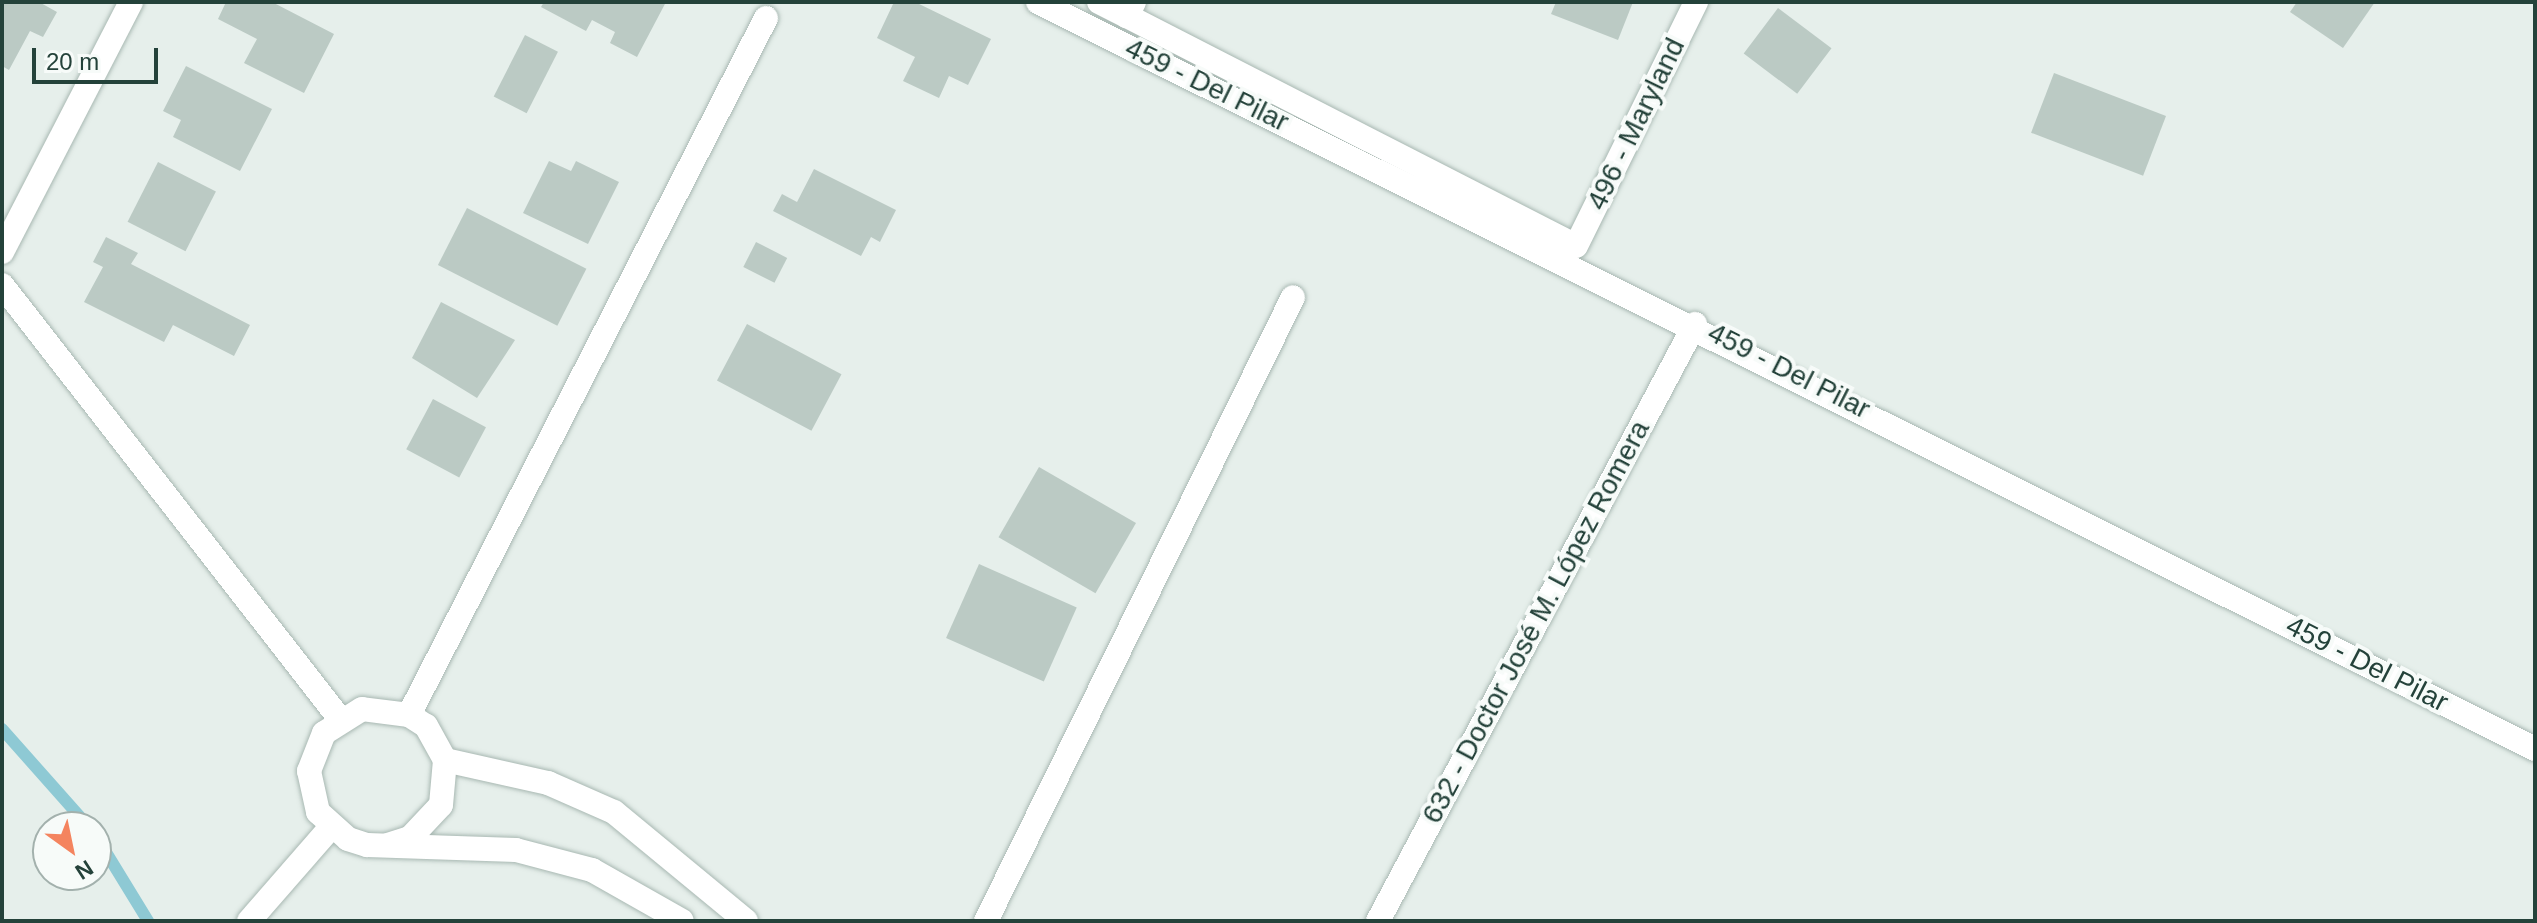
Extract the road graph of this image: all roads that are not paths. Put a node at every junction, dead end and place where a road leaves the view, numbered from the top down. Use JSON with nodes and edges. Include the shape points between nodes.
{"nodes":[{"id":1,"x":131,"y":2,"type":"edge"},
{"id":2,"x":1038,"y":2,"type":"edge"},
{"id":3,"x":1099,"y":2,"type":"edge"},
{"id":4,"x":1696,"y":2,"type":"edge"},
{"id":5,"x":1131,"y":9,"type":"edge"},
{"id":6,"x":766,"y":18,"type":"dead end"},
{"id":7,"x":2,"y":252,"type":"edge"},
{"id":8,"x":2,"y":285,"type":"edge"},
{"id":9,"x":1293,"y":297,"type":"dead end"},
{"id":10,"x":1695,"y":324,"type":"junction"},
{"id":11,"x":409,"y":715,"type":"junction"},
{"id":12,"x":340,"y":719,"type":"junction"},
{"id":13,"x":2535,"y":749,"type":"edge"},
{"id":14,"x":445,"y":760,"type":"junction"},
{"id":15,"x":331,"y":827,"type":"junction"},
{"id":16,"x":388,"y":845,"type":"junction"},
{"id":17,"x":249,"y":921,"type":"edge"},
{"id":18,"x":682,"y":921,"type":"edge"},
{"id":19,"x":746,"y":921,"type":"edge"},
{"id":20,"x":986,"y":921,"type":"edge"},
{"id":21,"x":1378,"y":921,"type":"edge"}],
"edges":[{"from":1,"to":7,"type":"street"},
{"from":2,"to":10,"type":"street","name":"459 - Del Pilar"},
{"from":3,"to":5,"type":"street"},
{"from":4,"to":5,"type":"street","name":"496 - Maryland","via":[[1576,246]]},
{"from":6,"to":11,"type":"street"},
{"from":8,"to":12,"type":"street"},
{"from":9,"to":20,"type":"street"},
{"from":10,"to":13,"type":"street","name":"459 - Del Pilar"},
{"from":10,"to":21,"type":"street","name":"632 - Doctor José M. López Romera"},
{"from":11,"to":12,"type":"street","via":[[386,708]]},
{"from":11,"to":14,"type":"street","via":[[426,726]]},
{"from":12,"to":15,"type":"street","via":[[313,751],[309,771],[310,792]]},
{"from":14,"to":16,"type":"street","via":[[441,805],[410,838]]},
{"from":14,"to":19,"type":"street","via":[[548,783],[614,812]]},
{"from":15,"to":16,"type":"street","via":[[367,845]]},
{"from":15,"to":17,"type":"street"},
{"from":16,"to":18,"type":"street","via":[[516,850],[592,870]]}]}
